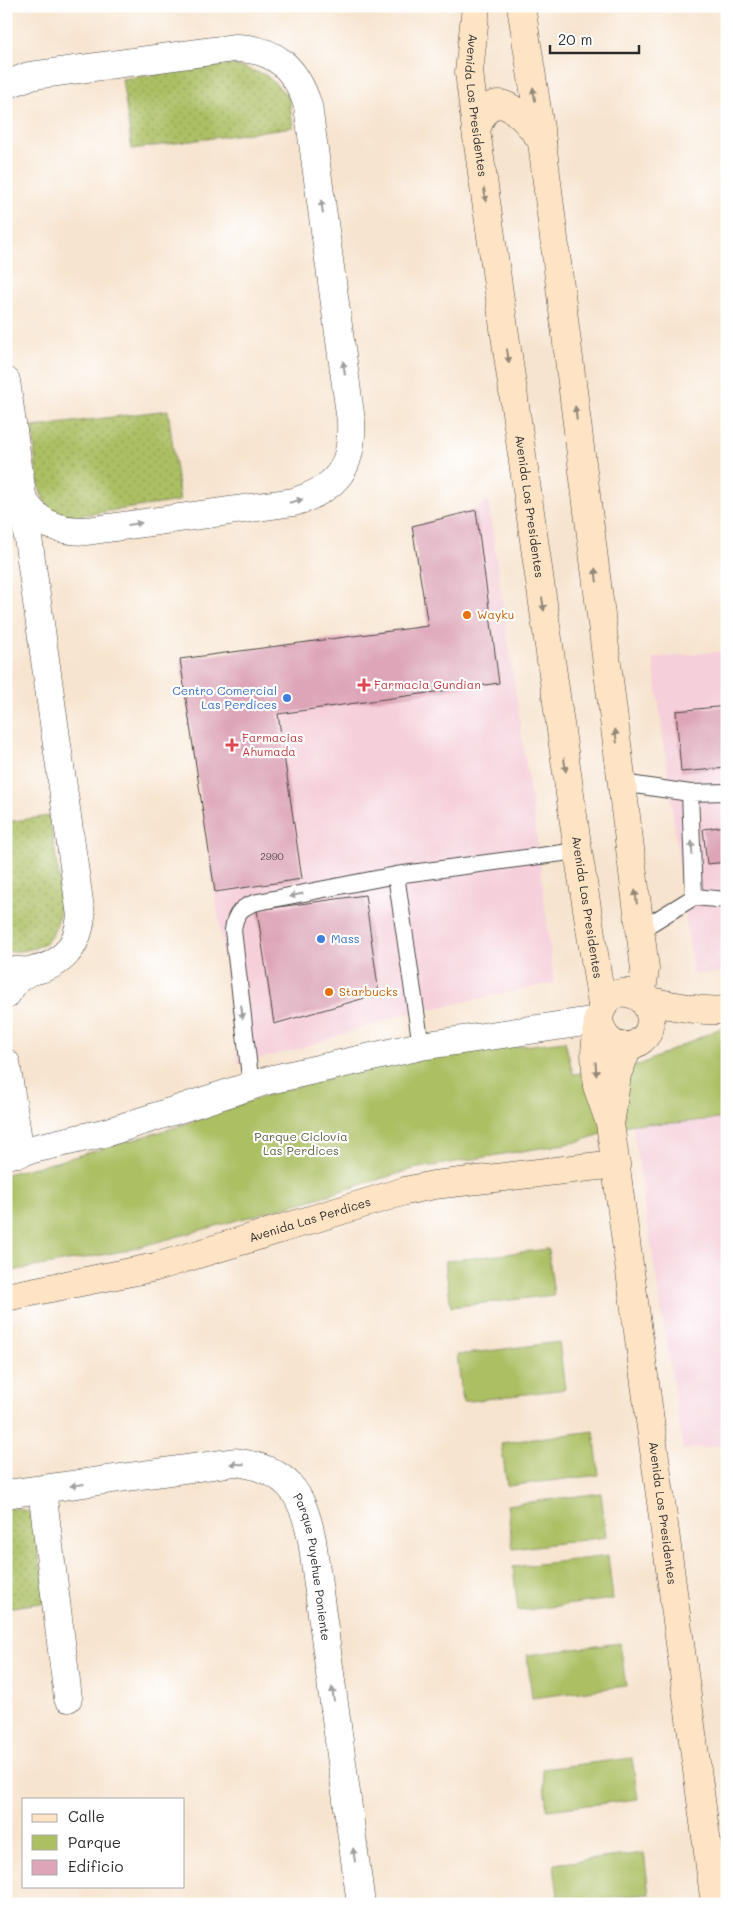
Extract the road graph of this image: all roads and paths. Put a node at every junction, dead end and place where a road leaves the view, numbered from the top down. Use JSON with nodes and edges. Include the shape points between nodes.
{"nodes":[{"id":1,"x":462,"y":6,"type":"edge"},
{"id":2,"x":476,"y":6,"type":"edge"},
{"id":3,"x":521,"y":6,"type":"edge"},
{"id":4,"x":469,"y":72,"type":"junction"},
{"id":5,"x":6,"y":85,"type":"edge"},
{"id":6,"x":476,"y":130,"type":"junction"},
{"id":7,"x":542,"y":142,"type":"junction"},
{"id":8,"x":6,"y":381,"type":"edge"},
{"id":9,"x":24,"y":501,"type":"junction"},
{"id":10,"x":87,"y":531,"type":"junction"},
{"id":11,"x":36,"y":593,"type":"junction"},
{"id":12,"x":622,"y":783,"type":"junction"},
{"id":13,"x":727,"y":792,"type":"edge"},
{"id":14,"x":690,"y":793,"type":"junction"},
{"id":15,"x":578,"y":851,"type":"junction"},
{"id":16,"x":396,"y":875,"type":"junction"},
{"id":17,"x":694,"y":897,"type":"junction"},
{"id":18,"x":727,"y":900,"type":"edge"},
{"id":19,"x":640,"y":930,"type":"junction"},
{"id":20,"x":17,"y":971,"type":"edge"},
{"id":21,"x":6,"y":995,"type":"edge"},
{"id":22,"x":642,"y":999,"type":"junction"},
{"id":23,"x":724,"y":1010,"type":"edge"},
{"id":24,"x":600,"y":1013,"type":"junction"},
{"id":25,"x":639,"y":1039,"type":"junction"},
{"id":26,"x":421,"y":1046,"type":"junction"},
{"id":27,"x":6,"y":1063,"type":"edge"},
{"id":28,"x":251,"y":1086,"type":"junction"},
{"id":29,"x":610,"y":1123,"type":"junction"},
{"id":30,"x":13,"y":1154,"type":"edge"},
{"id":31,"x":616,"y":1164,"type":"junction"},
{"id":32,"x":6,"y":1298,"type":"edge"},
{"id":33,"x":42,"y":1490,"type":"junction"},
{"id":34,"x":6,"y":1494,"type":"edge"},
{"id":35,"x":68,"y":1698,"type":"dead end"},
{"id":36,"x":361,"y":1904,"type":"edge"},
{"id":37,"x":715,"y":1904,"type":"edge"}],
"edges":[{"from":1,"to":4,"type":"street"},
{"from":2,"to":4,"type":"street","name":"Avenida Los Presidentes"},
{"from":7,"to":3,"type":"street","one_way":true},
{"from":4,"to":6,"type":"street","name":"Avenida Los Presidentes"},
{"from":10,"to":5,"type":"street","one_way":true,"via":[[294,502],[323,491],[345,467],[351,446],[351,421],[308,106],[299,83],[285,65],[268,53],[247,48],[29,76]]},
{"from":6,"to":7,"type":"street","via":[[487,110],[496,104],[504,104],[524,117]]},
{"from":6,"to":15,"type":"street","name":"Avenida Los Presidentes","one_way":true},
{"from":12,"to":7,"type":"street","one_way":true},
{"from":8,"to":9,"type":"street"},
{"from":9,"to":10,"type":"street","via":[[30,512],[46,525],[69,531]]},
{"from":9,"to":11,"type":"street"},
{"from":10,"to":11,"type":"street","via":[[65,540],[46,558]]},
{"from":11,"to":20,"type":"street","via":[[81,916],[74,944],[62,959],[48,966]]},
{"from":12,"to":14,"type":"lane"},
{"from":19,"to":12,"type":"street","one_way":true},
{"from":13,"to":14,"type":"lane"},
{"from":17,"to":14,"type":"lane","one_way":true},
{"from":15,"to":16,"type":"lane"},
{"from":15,"to":24,"type":"street","name":"Avenida Los Presidentes"},
{"from":16,"to":26,"type":"lane"},
{"from":16,"to":28,"type":"lane","one_way":true,"via":[[246,905],[236,917],[234,945]]},
{"from":17,"to":18,"type":"lane"},
{"from":17,"to":19,"type":"lane"},
{"from":19,"to":22,"type":"street","via":[[644,969]]},
{"from":20,"to":21,"type":"street","via":[[16,980]]},
{"from":22,"to":23,"type":"street"},
{"from":22,"to":24,"type":"street","via":[[631,993],[620,993],[610,997]]},
{"from":22,"to":25,"type":"street","via":[[650,1010],[652,1022]]},
{"from":23,"to":25,"type":"street"},
{"from":24,"to":25,"type":"street","via":[[607,1039],[618,1045]]},
{"from":24,"to":26,"type":"street"},
{"from":24,"to":29,"type":"street","name":"Avenida Los Presidentes","one_way":true,"via":[[595,1053],[597,1086]]},
{"from":25,"to":29,"type":"street","name":"Avenida Los Presidentes","via":[[617,1074]]},
{"from":26,"to":28,"type":"street"},
{"from":27,"to":30,"type":"street"},
{"from":28,"to":30,"type":"street","via":[[108,1132]]},
{"from":29,"to":31,"type":"street","name":"Avenida Los Presidentes"},
{"from":31,"to":32,"type":"street","name":"Avenida Las Perdices","via":[[405,1191],[156,1267]]},
{"from":31,"to":37,"type":"street","name":"Avenida Los Presidentes"},
{"from":33,"to":34,"type":"street","name":"Parque Puyehue Poniente"},
{"from":33,"to":35,"type":"street"},
{"from":36,"to":33,"type":"street","name":"Parque Puyehue Poniente","one_way":true,"via":[[312,1540],[306,1510],[297,1493],[283,1479],[258,1465],[235,1462]]}]}
